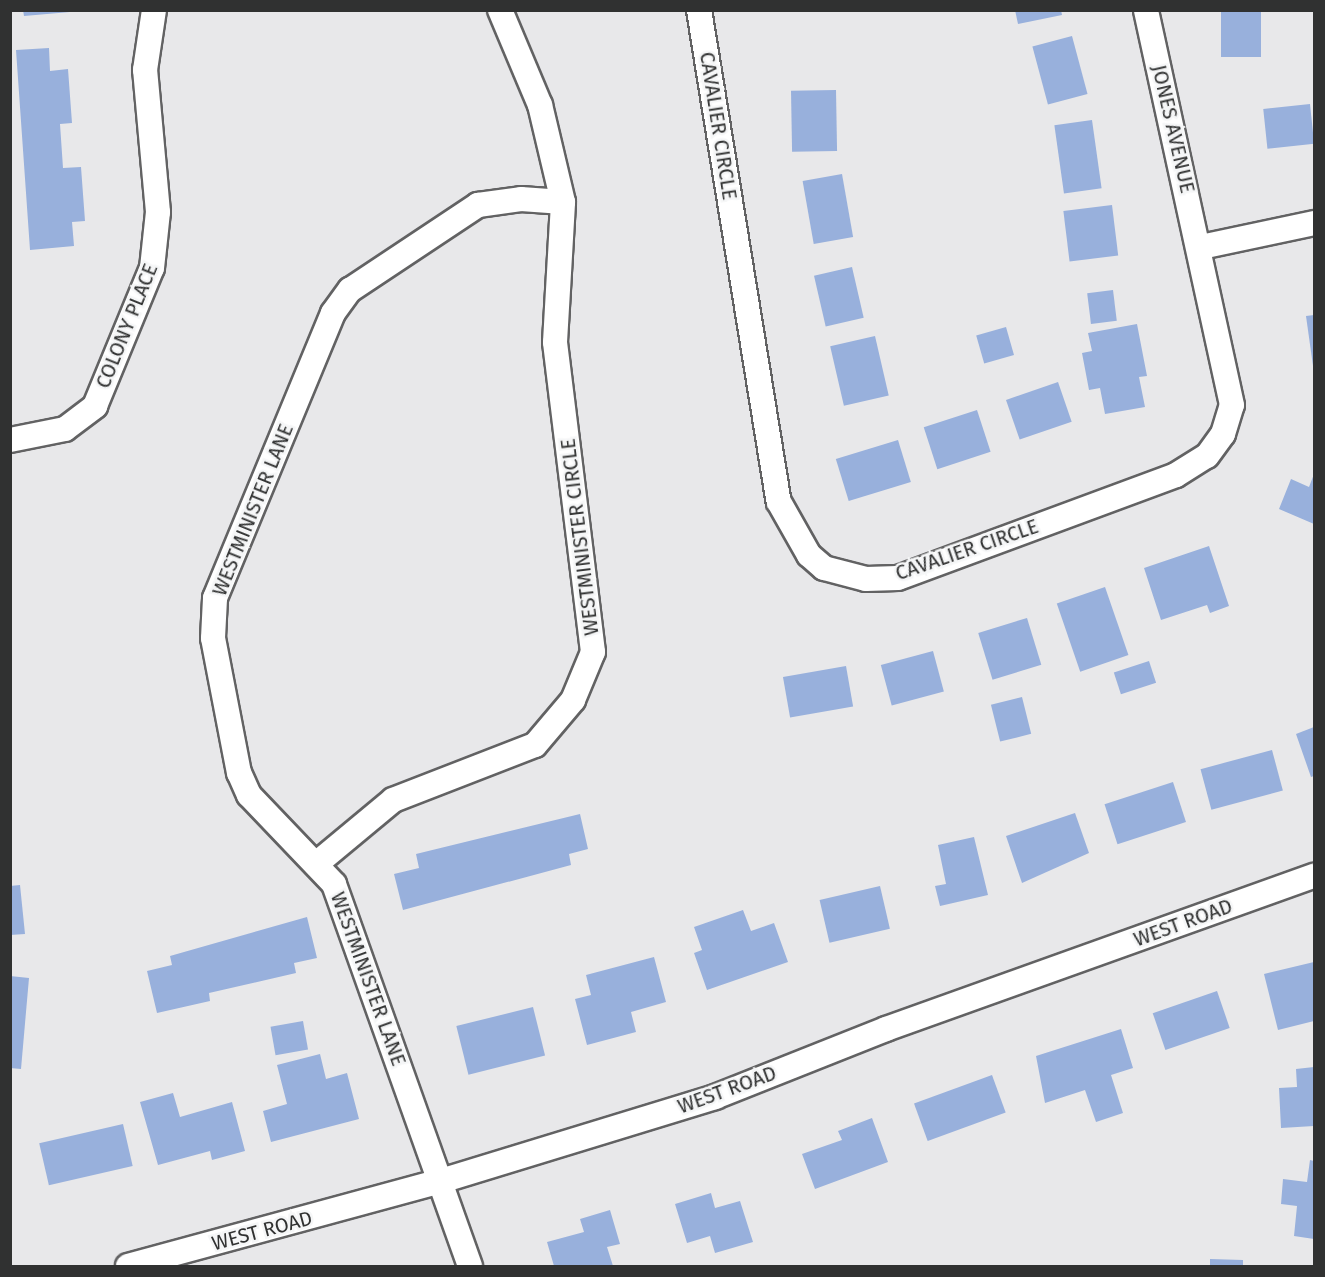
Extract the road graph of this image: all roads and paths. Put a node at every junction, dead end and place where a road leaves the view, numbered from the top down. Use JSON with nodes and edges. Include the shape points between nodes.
{"nodes":[{"id":1,"x":154,"y":10,"type":"edge"},
{"id":2,"x":501,"y":10,"type":"edge"},
{"id":3,"x":699,"y":10,"type":"edge"},
{"id":4,"x":1146,"y":10,"type":"edge"},
{"id":5,"x":563,"y":202,"type":"junction"},
{"id":6,"x":1314,"y":223,"type":"edge"},
{"id":7,"x":1201,"y":247,"type":"junction"},
{"id":8,"x":10,"y":440,"type":"edge"},
{"id":9,"x":316,"y":864,"type":"junction"},
{"id":10,"x":1314,"y":876,"type":"edge"},
{"id":11,"x":441,"y":1181,"type":"junction"},
{"id":12,"x":128,"y":1266,"type":"edge"},
{"id":13,"x":470,"y":1266,"type":"edge"}],
"edges":[{"from":1,"to":8,"type":"street","name":"COLONY PLACE","via":[[145,70],[158,212],[152,268],[95,406],[65,429]]},
{"from":2,"to":5,"type":"street","via":[[540,105]]},
{"from":3,"to":7,"type":"street","name":"CAVALIER CIRCLE","via":[[779,502],[809,555],[824,568],[866,579],[898,578],[1176,474],[1207,456],[1223,434],[1232,405]]},
{"from":4,"to":7,"type":"street","name":"JONES AVENUE"},
{"from":5,"to":9,"type":"street","name":"WESTMINISTER CIRCLE","via":[[555,342],[591,612],[593,652],[585,679],[535,745],[393,800]]},
{"from":5,"to":9,"type":"street","name":"WESTMINISTER LANE","via":[[521,199],[478,205],[350,290],[333,314],[215,598],[213,638],[239,774],[249,795]]},
{"from":6,"to":7,"type":"street"},
{"from":9,"to":11,"type":"street","name":"WESTMINISTER LANE","via":[[334,884]]},
{"from":10,"to":11,"type":"street","name":"WEST ROAD","via":[[886,1029],[715,1097]]},
{"from":11,"to":12,"type":"street","name":"WEST ROAD"},
{"from":11,"to":13,"type":"street","name":"WESTMINISTER LANE"}]}
